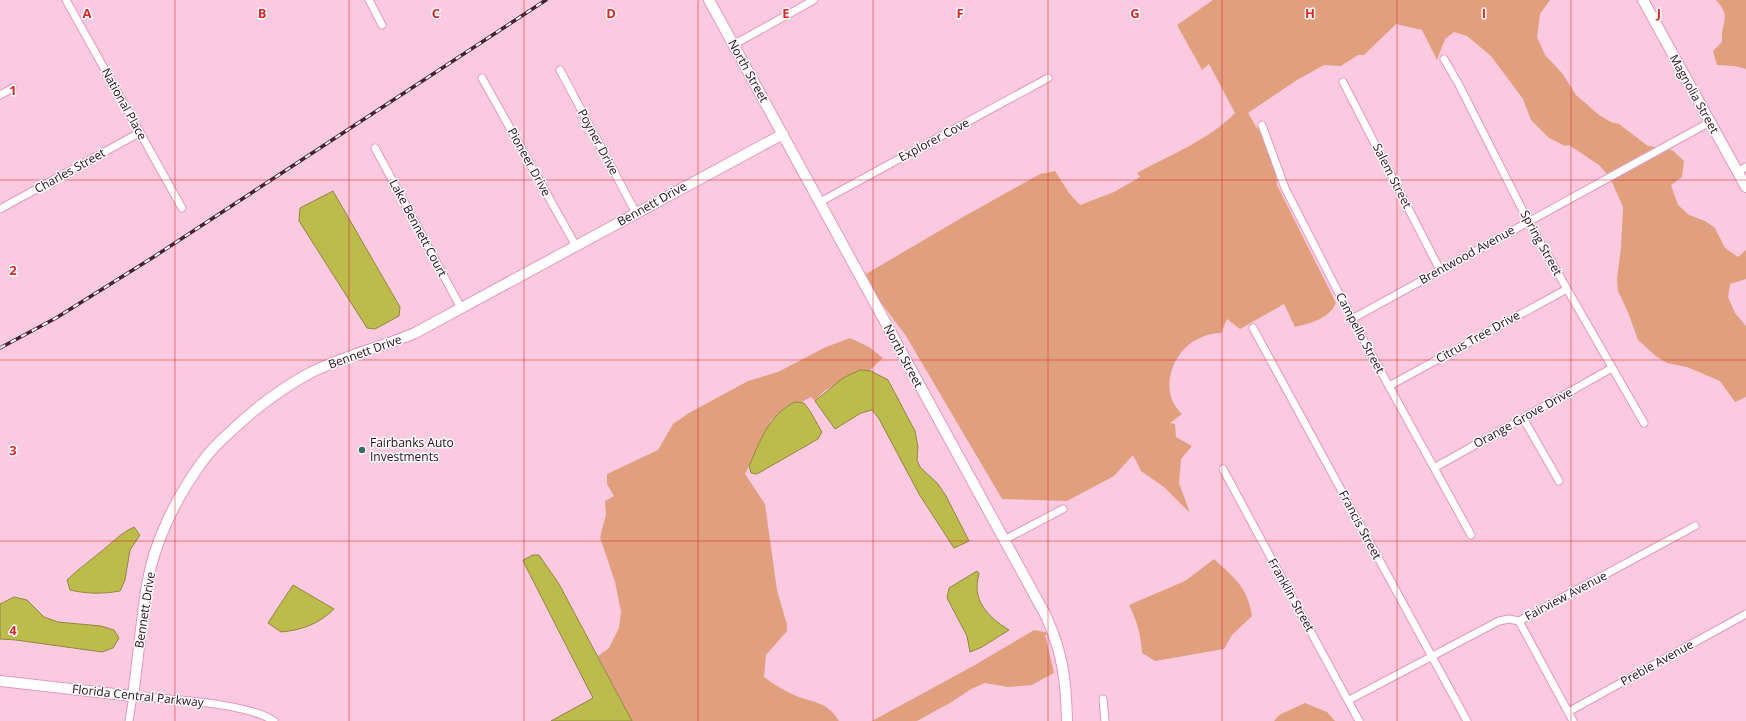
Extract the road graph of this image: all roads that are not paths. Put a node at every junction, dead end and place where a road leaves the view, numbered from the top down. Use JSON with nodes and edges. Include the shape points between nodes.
{"nodes":[{"id":1,"x":66,"y":0,"type":"edge"},
{"id":2,"x":369,"y":0,"type":"edge"},
{"id":3,"x":709,"y":0,"type":"edge"},
{"id":4,"x":814,"y":0,"type":"edge"},
{"id":5,"x":1643,"y":0,"type":"edge"},
{"id":6,"x":382,"y":24,"type":"dead end"},
{"id":7,"x":733,"y":45,"type":"junction"},
{"id":8,"x":1444,"y":59,"type":"dead end"},
{"id":9,"x":560,"y":70,"type":"dead end"},
{"id":10,"x":482,"y":78,"type":"dead end"},
{"id":11,"x":1048,"y":78,"type":"dead end"},
{"id":12,"x":1343,"y":82,"type":"dead end"},
{"id":13,"x":13,"y":88,"type":"dead end"},
{"id":14,"x":0,"y":95,"type":"edge"},
{"id":15,"x":1710,"y":122,"type":"junction"},
{"id":16,"x":1262,"y":125,"type":"dead end"},
{"id":17,"x":139,"y":133,"type":"junction"},
{"id":18,"x":783,"y":134,"type":"junction"},
{"id":19,"x":375,"y":148,"type":"dead end"},
{"id":20,"x":1742,"y":169,"type":"edge"},
{"id":21,"x":1746,"y":187,"type":"edge"},
{"id":22,"x":820,"y":202,"type":"junction"},
{"id":23,"x":182,"y":208,"type":"dead end"},
{"id":24,"x":0,"y":209,"type":"edge"},
{"id":25,"x":636,"y":213,"type":"junction"},
{"id":26,"x":1528,"y":221,"type":"junction"},
{"id":27,"x":576,"y":246,"type":"junction"},
{"id":28,"x":1440,"y":270,"type":"junction"},
{"id":29,"x":1567,"y":289,"type":"junction"},
{"id":30,"x":461,"y":308,"type":"junction"},
{"id":31,"x":1352,"y":319,"type":"junction"},
{"id":32,"x":1253,"y":328,"type":"dead end"},
{"id":33,"x":1612,"y":368,"type":"junction"},
{"id":34,"x":1388,"y":386,"type":"junction"},
{"id":35,"x":1523,"y":418,"type":"junction"},
{"id":36,"x":1644,"y":423,"type":"dead end"},
{"id":37,"x":1434,"y":468,"type":"junction"},
{"id":38,"x":1222,"y":469,"type":"dead end"},
{"id":39,"x":1559,"y":481,"type":"dead end"},
{"id":40,"x":1063,"y":509,"type":"dead end"},
{"id":41,"x":1695,"y":526,"type":"dead end"},
{"id":42,"x":1471,"y":534,"type":"dead end"},
{"id":43,"x":1004,"y":540,"type":"junction"},
{"id":44,"x":1746,"y":614,"type":"edge"},
{"id":45,"x":1519,"y":621,"type":"junction"},
{"id":46,"x":1431,"y":658,"type":"junction"},
{"id":47,"x":0,"y":681,"type":"edge"},
{"id":48,"x":133,"y":696,"type":"junction"},
{"id":49,"x":1103,"y":699,"type":"dead end"},
{"id":50,"x":1349,"y":700,"type":"junction"},
{"id":51,"x":1568,"y":712,"type":"junction"},
{"id":52,"x":129,"y":721,"type":"edge"},
{"id":53,"x":274,"y":721,"type":"edge"},
{"id":54,"x":1067,"y":721,"type":"edge"},
{"id":55,"x":1105,"y":721,"type":"edge"},
{"id":56,"x":1359,"y":721,"type":"edge"},
{"id":57,"x":1467,"y":721,"type":"edge"},
{"id":58,"x":1573,"y":721,"type":"edge"}],
"edges":[{"from":1,"to":17,"type":"street","name":"National Place"},
{"from":2,"to":6,"type":"street"},
{"from":3,"to":7,"type":"street","name":"North Street"},
{"from":4,"to":7,"type":"street"},
{"from":5,"to":15,"type":"street","name":"Magnolia Street"},
{"from":7,"to":18,"type":"street","name":"North Street"},
{"from":8,"to":26,"type":"street","name":"Spring Street"},
{"from":9,"to":25,"type":"street","name":"Poyner Drive"},
{"from":10,"to":27,"type":"street","name":"Pioneer Drive"},
{"from":11,"to":22,"type":"street","name":"Explorer Cove"},
{"from":12,"to":28,"type":"street","name":"Salem Street"},
{"from":13,"to":14,"type":"street"},
{"from":15,"to":20,"type":"street","name":"Magnolia Street"},
{"from":15,"to":26,"type":"street","name":"Brentwood Avenue"},
{"from":16,"to":31,"type":"street","name":"Campello Street","via":[[1285,188]]},
{"from":17,"to":23,"type":"street","name":"National Place"},
{"from":17,"to":24,"type":"street","name":"Charles Street"},
{"from":18,"to":22,"type":"street","name":"North Street"},
{"from":18,"to":25,"type":"street","name":"Bennett Drive"},
{"from":19,"to":30,"type":"street","name":"Lake Bennett Court"},
{"from":20,"to":21,"type":"street","name":"Magnolia Street"},
{"from":22,"to":43,"type":"street","name":"North Street"},
{"from":25,"to":27,"type":"street","name":"Bennett Drive"},
{"from":26,"to":28,"type":"street","name":"Brentwood Avenue"},
{"from":26,"to":29,"type":"street","name":"Spring Street"},
{"from":27,"to":30,"type":"street","name":"Bennett Drive"},
{"from":28,"to":31,"type":"street","name":"Brentwood Avenue"},
{"from":29,"to":33,"type":"street","name":"Spring Street"},
{"from":29,"to":34,"type":"street","name":"Citrus Tree Drive"},
{"from":30,"to":48,"type":"street","name":"Bennett Drive","via":[[415,333],[390,344],[347,357],[288,385],[244,419],[202,461],[169,519],[157,547],[147,584]]},
{"from":31,"to":34,"type":"street","name":"Campello Street"},
{"from":32,"to":46,"type":"street","name":"Francis Street"},
{"from":33,"to":35,"type":"street","name":"Orange Grove Drive"},
{"from":33,"to":36,"type":"street","name":"Spring Street"},
{"from":34,"to":37,"type":"street","name":"Campello Street"},
{"from":35,"to":37,"type":"street","name":"Orange Grove Drive"},
{"from":35,"to":39,"type":"street"},
{"from":37,"to":42,"type":"street","name":"Campello Street"},
{"from":38,"to":50,"type":"street","name":"Franklin Street"},
{"from":40,"to":43,"type":"street"},
{"from":41,"to":45,"type":"street","name":"Fairview Avenue"},
{"from":43,"to":54,"type":"street","name":"North Street","via":[[1056,639],[1065,678]]},
{"from":44,"to":51,"type":"street","name":"Preble Avenue"},
{"from":45,"to":46,"type":"street","name":"Fairview Avenue","via":[[1499,620]]},
{"from":45,"to":51,"type":"street"},
{"from":46,"to":50,"type":"street","name":"Fairview Avenue"},
{"from":46,"to":57,"type":"street","name":"Francis Street"},
{"from":47,"to":48,"type":"street","name":"Florida Central Parkway"},
{"from":48,"to":52,"type":"street","name":"Bennett Drive"},
{"from":48,"to":53,"type":"street","name":"Florida Central Parkway","via":[[210,704],[251,712]]},
{"from":49,"to":55,"type":"street"},
{"from":50,"to":56,"type":"street","name":"Franklin Street"},
{"from":51,"to":58,"type":"street"}]}
